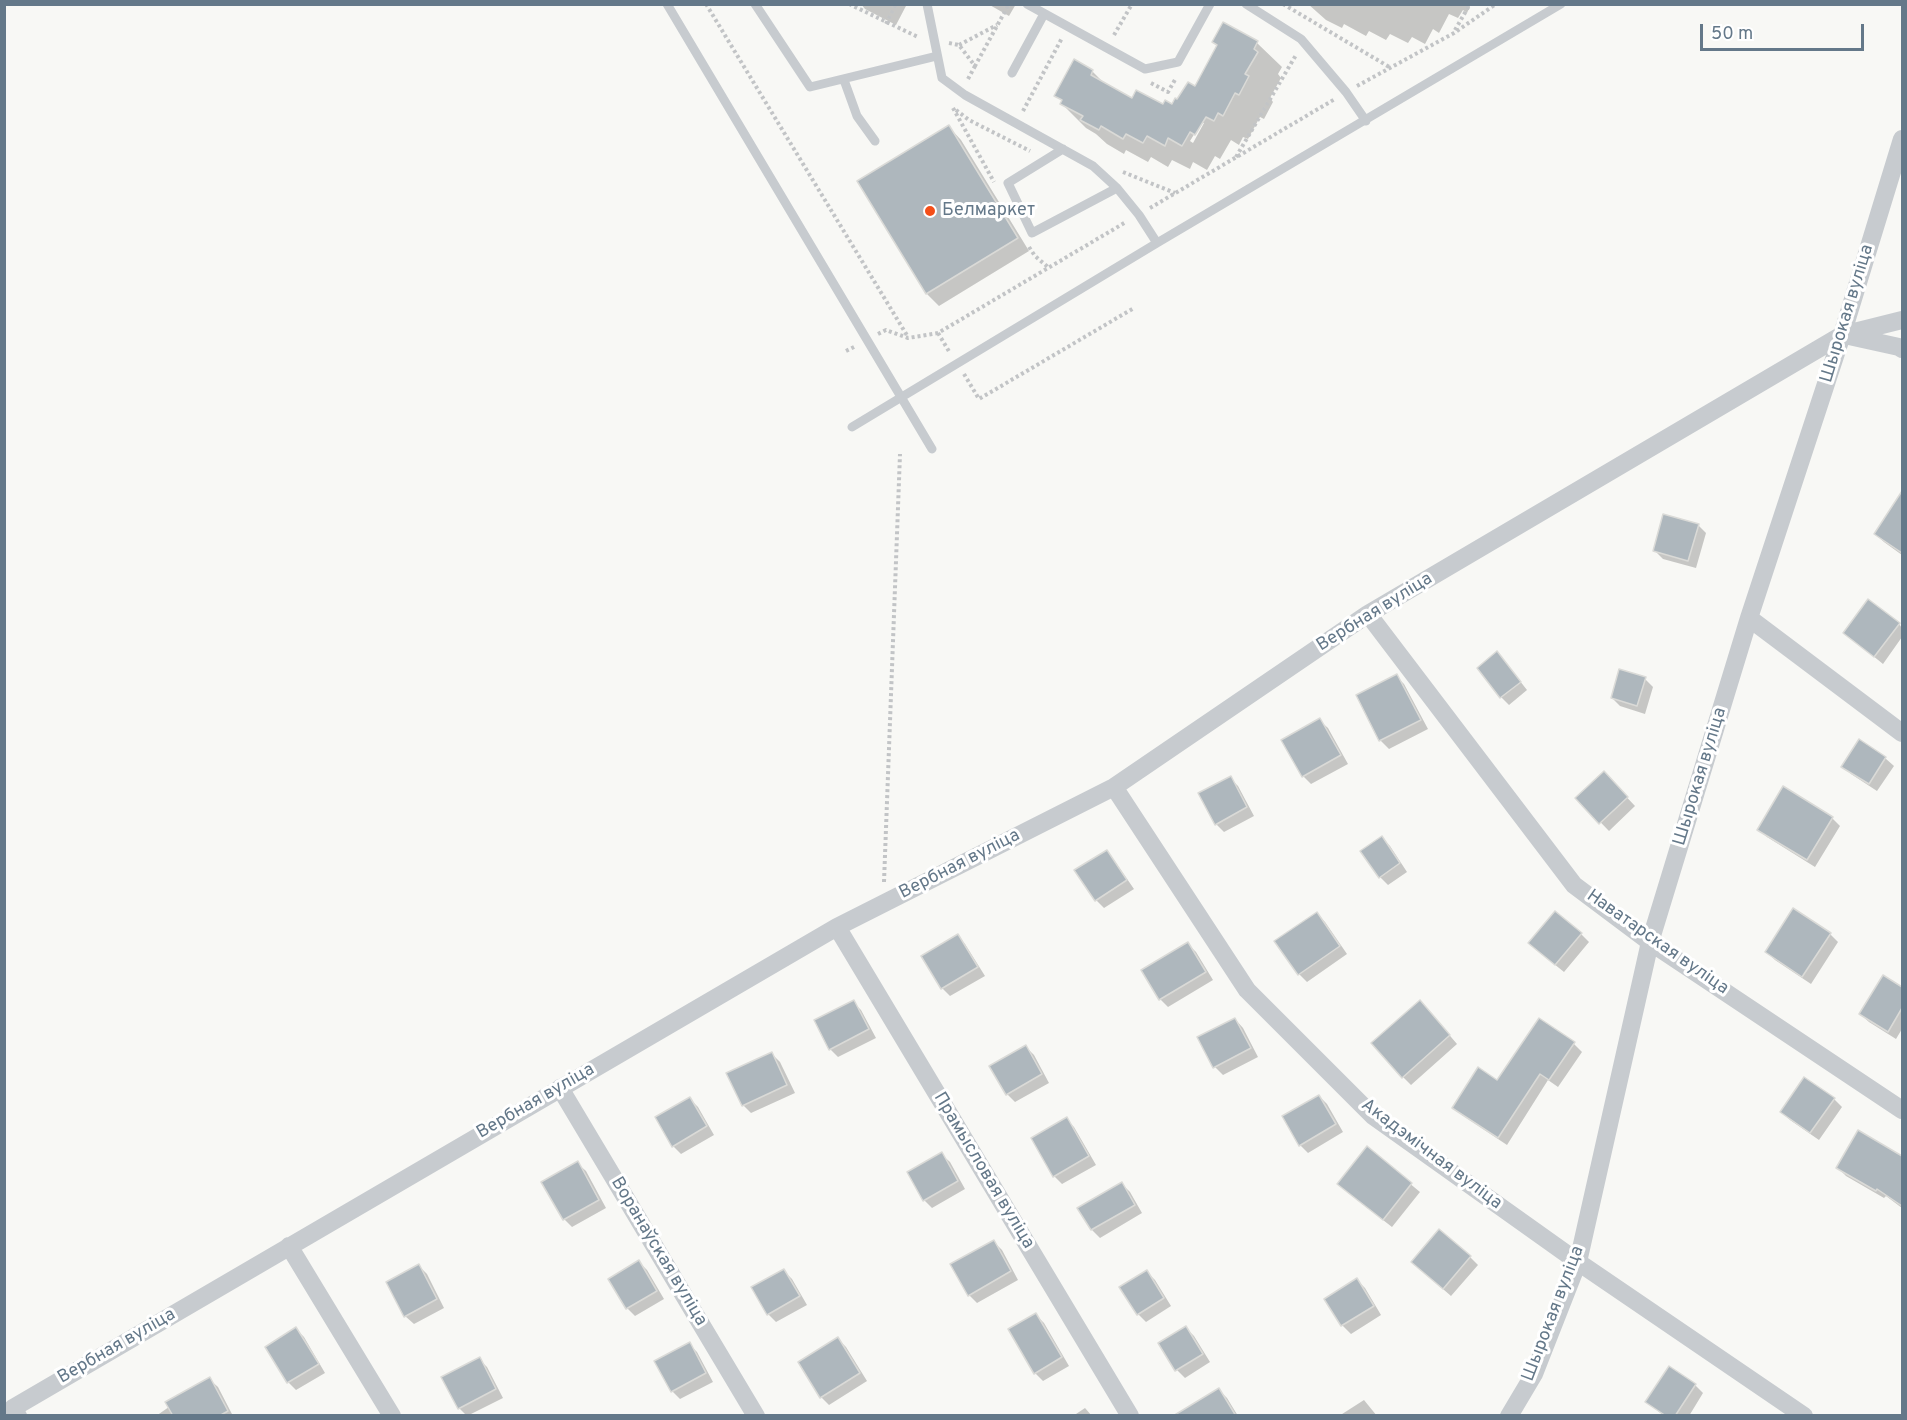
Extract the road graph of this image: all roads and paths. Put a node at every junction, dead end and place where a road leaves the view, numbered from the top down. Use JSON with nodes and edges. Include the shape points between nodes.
{"nodes":[{"id":1,"x":667,"y":4,"type":"edge"},
{"id":2,"x":706,"y":4,"type":"edge"},
{"id":3,"x":755,"y":4,"type":"edge"},
{"id":4,"x":896,"y":4,"type":"edge"},
{"id":5,"x":927,"y":4,"type":"edge"},
{"id":6,"x":1027,"y":4,"type":"edge"},
{"id":7,"x":1132,"y":4,"type":"edge"},
{"id":8,"x":1210,"y":4,"type":"edge"},
{"id":9,"x":1246,"y":4,"type":"edge"},
{"id":10,"x":1283,"y":4,"type":"edge"},
{"id":11,"x":1470,"y":4,"type":"edge"},
{"id":12,"x":1496,"y":4,"type":"edge"},
{"id":13,"x":1561,"y":4,"type":"edge"},
{"id":14,"x":1044,"y":14,"type":"junction"},
{"id":15,"x":886,"y":24,"type":"dead end"},
{"id":16,"x":998,"y":25,"type":"dead end"},
{"id":17,"x":1454,"y":33,"type":"junction"},
{"id":18,"x":1063,"y":38,"type":"dead end"},
{"id":19,"x":959,"y":45,"type":"dead end"},
{"id":20,"x":1106,"y":48,"type":"junction"},
{"id":21,"x":1299,"y":49,"type":"dead end"},
{"id":22,"x":937,"y":56,"type":"junction"},
{"id":23,"x":975,"y":66,"type":"dead end"},
{"id":24,"x":1391,"y":69,"type":"junction"},
{"id":25,"x":1012,"y":73,"type":"dead end"},
{"id":26,"x":844,"y":80,"type":"junction"},
{"id":27,"x":967,"y":81,"type":"dead end"},
{"id":28,"x":1346,"y":92,"type":"junction"},
{"id":29,"x":1366,"y":121,"type":"junction"},
{"id":30,"x":1016,"y":123,"type":"junction"},
{"id":31,"x":1902,"y":139,"type":"edge"},
{"id":32,"x":1006,"y":140,"type":"dead end"},
{"id":33,"x":875,"y":141,"type":"dead end"},
{"id":34,"x":1063,"y":149,"type":"junction"},
{"id":35,"x":1236,"y":157,"type":"junction"},
{"id":36,"x":1117,"y":188,"type":"junction"},
{"id":37,"x":1138,"y":215,"type":"junction"},
{"id":38,"x":1157,"y":243,"type":"junction"},
{"id":39,"x":1134,"y":308,"type":"dead end"},
{"id":40,"x":1902,"y":320,"type":"edge"},
{"id":41,"x":938,"y":333,"type":"junction"},
{"id":42,"x":1842,"y":335,"type":"junction"},
{"id":43,"x":908,"y":338,"type":"junction"},
{"id":44,"x":867,"y":340,"type":"junction"},
{"id":45,"x":1902,"y":349,"type":"edge"},
{"id":46,"x":846,"y":351,"type":"dead end"},
{"id":47,"x":957,"y":363,"type":"junction"},
{"id":48,"x":901,"y":397,"type":"junction"},
{"id":49,"x":852,"y":428,"type":"dead end"},
{"id":50,"x":932,"y":449,"type":"dead end"},
{"id":51,"x":900,"y":454,"type":"dead end"},
{"id":52,"x":1368,"y":614,"type":"junction"},
{"id":53,"x":1749,"y":618,"type":"junction"},
{"id":54,"x":1902,"y":733,"type":"edge"},
{"id":55,"x":1114,"y":787,"type":"junction"},
{"id":56,"x":884,"y":904,"type":"junction"},
{"id":57,"x":837,"y":927,"type":"junction"},
{"id":58,"x":1650,"y":942,"type":"junction"},
{"id":59,"x":560,"y":1088,"type":"junction"},
{"id":60,"x":1902,"y":1110,"type":"edge"},
{"id":61,"x":289,"y":1246,"type":"junction"},
{"id":62,"x":1578,"y":1262,"type":"junction"},
{"id":63,"x":15,"y":1412,"type":"edge"},
{"id":64,"x":392,"y":1416,"type":"edge"},
{"id":65,"x":756,"y":1416,"type":"edge"},
{"id":66,"x":1130,"y":1416,"type":"edge"},
{"id":67,"x":1509,"y":1416,"type":"edge"},
{"id":68,"x":1804,"y":1416,"type":"edge"}],
"edges":[{"from":1,"to":44,"type":"lane"},
{"from":2,"to":43,"type":"path"},
{"from":3,"to":26,"type":"lane","via":[[810,87]]},
{"from":4,"to":15,"type":"path"},
{"from":5,"to":22,"type":"lane"},
{"from":6,"to":14,"type":"lane"},
{"from":7,"to":20,"type":"path"},
{"from":8,"to":20,"type":"lane","via":[[1178,62],[1145,69]]},
{"from":9,"to":28,"type":"lane","via":[[1301,39]]},
{"from":10,"to":24,"type":"path"},
{"from":11,"to":17,"type":"path"},
{"from":12,"to":17,"type":"path"},
{"from":13,"to":29,"type":"lane"},
{"from":14,"to":20,"type":"lane"},
{"from":14,"to":25,"type":"lane"},
{"from":16,"to":19,"type":"path"},
{"from":17,"to":24,"type":"path"},
{"from":18,"to":30,"type":"path"},
{"from":21,"to":35,"type":"path"},
{"from":22,"to":26,"type":"lane"},
{"from":22,"to":30,"type":"lane","via":[[942,78]]},
{"from":23,"to":27,"type":"path"},
{"from":24,"to":28,"type":"path"},
{"from":26,"to":33,"type":"lane","via":[[857,116]]},
{"from":28,"to":29,"type":"lane"},
{"from":28,"to":35,"type":"path"},
{"from":29,"to":38,"type":"lane"},
{"from":30,"to":32,"type":"path"},
{"from":30,"to":34,"type":"lane"},
{"from":31,"to":42,"type":"street","name":"Шырокая вуліца"},
{"from":34,"to":36,"type":"lane","via":[[1093,166]]},
{"from":34,"to":36,"type":"lane","via":[[1008,183],[1032,233]]},
{"from":35,"to":37,"type":"path"},
{"from":36,"to":37,"type":"lane"},
{"from":37,"to":38,"type":"lane"},
{"from":37,"to":41,"type":"path"},
{"from":38,"to":47,"type":"lane"},
{"from":39,"to":47,"type":"path","via":[[979,399]]},
{"from":40,"to":42,"type":"street","name":"Вербная вуліца"},
{"from":41,"to":43,"type":"path"},
{"from":41,"to":47,"type":"path"},
{"from":42,"to":45,"type":"street"},
{"from":42,"to":52,"type":"street","name":"Вербная вуліца"},
{"from":42,"to":53,"type":"street","name":"Шырокая вуліца"},
{"from":43,"to":44,"type":"path","via":[[886,330]]},
{"from":44,"to":46,"type":"path"},
{"from":44,"to":48,"type":"lane"},
{"from":47,"to":48,"type":"lane"},
{"from":48,"to":49,"type":"lane"},
{"from":48,"to":50,"type":"lane"},
{"from":51,"to":56,"type":"path"},
{"from":52,"to":55,"type":"street","name":"Вербная вуліца"},
{"from":52,"to":58,"type":"street","name":"Наватарская вуліца","via":[[1574,885]]},
{"from":53,"to":54,"type":"street"},
{"from":53,"to":58,"type":"street","name":"Шырокая вуліца"},
{"from":55,"to":56,"type":"street","name":"Вербная вуліца"},
{"from":55,"to":62,"type":"street","name":"Акадэмічная вуліца","via":[[1247,990],[1373,1116]]},
{"from":56,"to":57,"type":"street","name":"Вербная вуліца"},
{"from":57,"to":59,"type":"street","name":"Вербная вуліца"},
{"from":57,"to":66,"type":"street","name":"Прамысловая вуліца"},
{"from":58,"to":60,"type":"street","name":"Наватарская вуліца"},
{"from":58,"to":62,"type":"street","name":"Шырокая вуліца"},
{"from":59,"to":61,"type":"street","name":"Вербная вуліца"},
{"from":59,"to":65,"type":"street","name":"Воранаўская вуліца"},
{"from":61,"to":63,"type":"street","name":"Вербная вуліца"},
{"from":61,"to":64,"type":"street"},
{"from":62,"to":67,"type":"street","name":"Шырокая вуліца","via":[[1534,1374]]},
{"from":62,"to":68,"type":"street","name":"Акадэмічная вуліца"}]}
